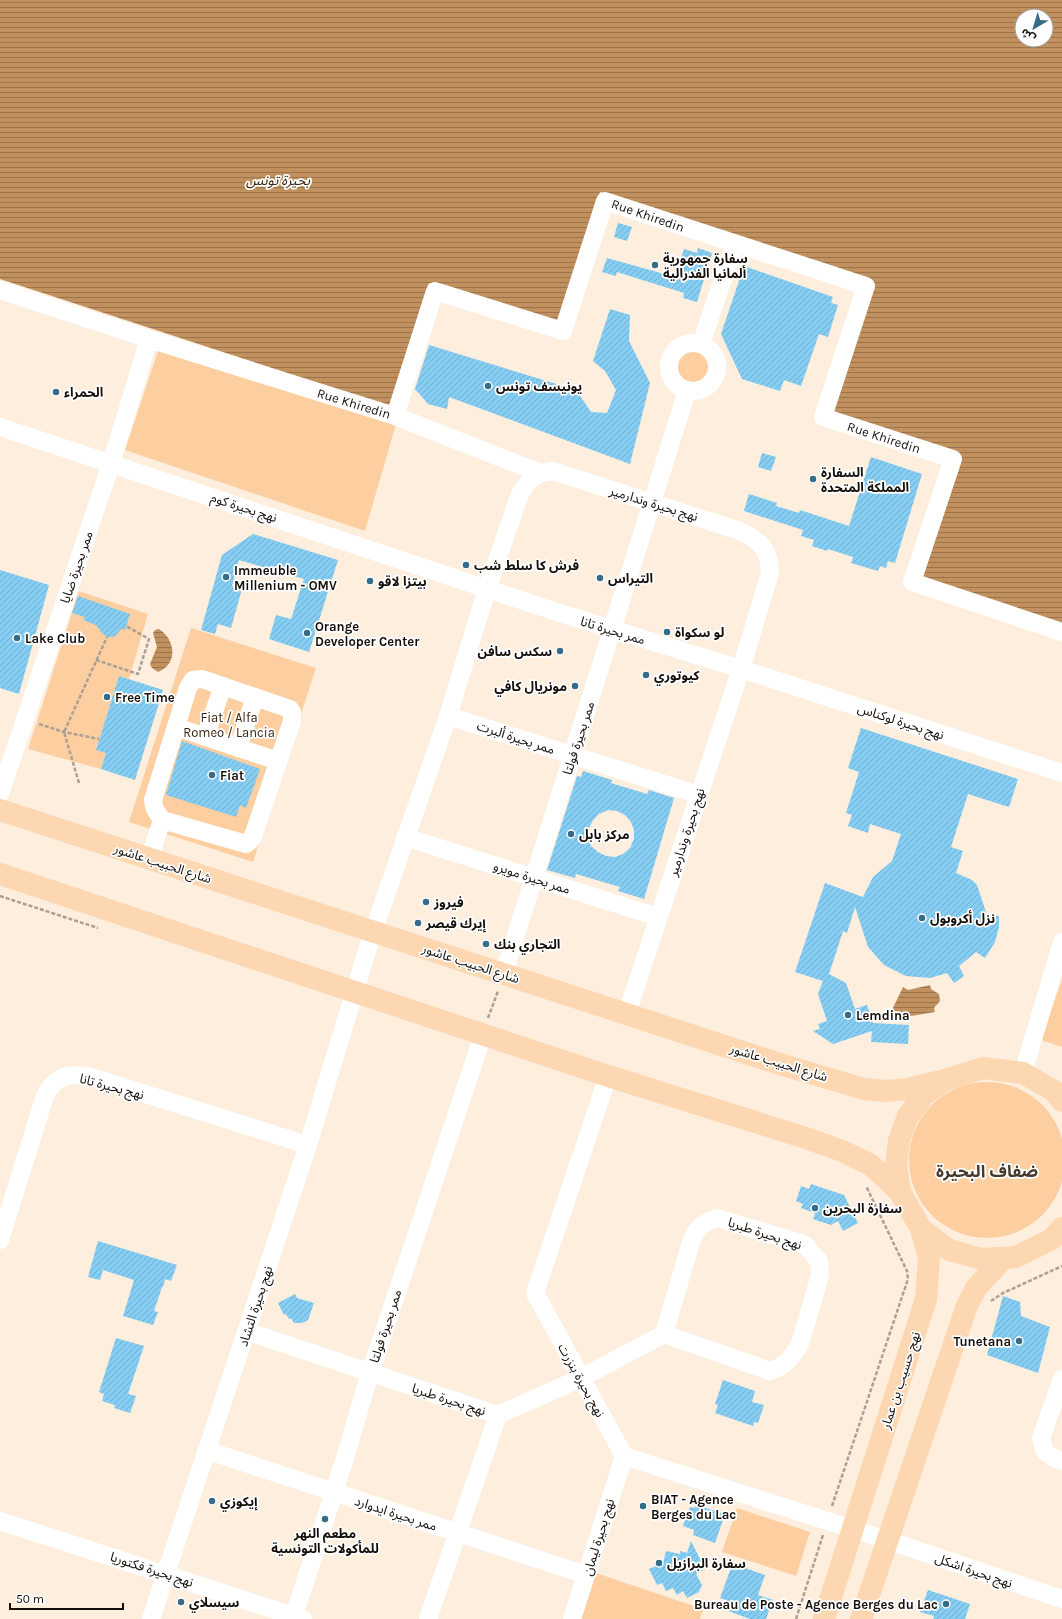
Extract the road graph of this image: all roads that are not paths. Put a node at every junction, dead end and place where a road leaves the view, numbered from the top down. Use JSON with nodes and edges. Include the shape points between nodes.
{"nodes":[{"id":1,"x":735,"y":244,"type":"junction"},
{"id":2,"x":0,"y":290,"type":"edge"},
{"id":3,"x":149,"y":339,"type":"junction"},
{"id":4,"x":701,"y":344,"type":"junction"},
{"id":5,"x":687,"y":391,"type":"junction"},
{"id":6,"x":395,"y":416,"type":"junction"},
{"id":7,"x":0,"y":427,"type":"edge"},
{"id":8,"x":111,"y":464,"type":"junction"},
{"id":9,"x":540,"y":473,"type":"junction"},
{"id":10,"x":651,"y":503,"type":"junction"},
{"id":11,"x":487,"y":589,"type":"junction"},
{"id":12,"x":612,"y":630,"type":"junction"},
{"id":13,"x":1062,"y":632,"type":"edge"},
{"id":14,"x":741,"y":669,"type":"junction"},
{"id":15,"x":223,"y":686,"type":"junction"},
{"id":16,"x":255,"y":697,"type":"junction"},
{"id":17,"x":448,"y":716,"type":"junction"},
{"id":18,"x":176,"y":727,"type":"junction"},
{"id":19,"x":205,"y":737,"type":"junction"},
{"id":20,"x":238,"y":748,"type":"junction"},
{"id":21,"x":572,"y":755,"type":"junction"},
{"id":22,"x":278,"y":761,"type":"junction"},
{"id":23,"x":1062,"y":773,"type":"edge"},
{"id":24,"x":0,"y":794,"type":"edge"},
{"id":25,"x":699,"y":795,"type":"junction"},
{"id":26,"x":0,"y":810,"type":"edge"},
{"id":27,"x":162,"y":820,"type":"junction"},
{"id":28,"x":405,"y":837,"type":"junction"},
{"id":29,"x":149,"y":859,"type":"junction"},
{"id":30,"x":0,"y":874,"type":"edge"},
{"id":31,"x":534,"y":877,"type":"junction"},
{"id":32,"x":658,"y":917,"type":"junction"},
{"id":33,"x":373,"y":932,"type":"junction"},
{"id":34,"x":1062,"y":942,"type":"edge"},
{"id":35,"x":504,"y":973,"type":"junction"},
{"id":36,"x":355,"y":991,"type":"junction"},
{"id":37,"x":627,"y":1013,"type":"junction"},
{"id":38,"x":482,"y":1035,"type":"junction"},
{"id":39,"x":1022,"y":1073,"type":"junction"},
{"id":40,"x":608,"y":1076,"type":"junction"},
{"id":41,"x":945,"y":1080,"type":"junction"},
{"id":42,"x":1062,"y":1101,"type":"edge"},
{"id":43,"x":308,"y":1145,"type":"junction"},
{"id":44,"x":900,"y":1192,"type":"junction"},
{"id":45,"x":922,"y":1229,"type":"junction"},
{"id":46,"x":1059,"y":1235,"type":"edge"},
{"id":47,"x":0,"y":1240,"type":"edge"},
{"id":48,"x":1004,"y":1258,"type":"junction"},
{"id":49,"x":246,"y":1331,"type":"junction"},
{"id":50,"x":664,"y":1334,"type":"junction"},
{"id":51,"x":370,"y":1373,"type":"junction"},
{"id":52,"x":581,"y":1378,"type":"junction"},
{"id":53,"x":1062,"y":1379,"type":"edge"},
{"id":54,"x":498,"y":1415,"type":"junction"},
{"id":55,"x":206,"y":1450,"type":"junction"},
{"id":56,"x":624,"y":1456,"type":"junction"},
{"id":57,"x":1062,"y":1461,"type":"edge"},
{"id":58,"x":334,"y":1492,"type":"junction"},
{"id":59,"x":0,"y":1521,"type":"edge"},
{"id":60,"x":853,"y":1529,"type":"junction"},
{"id":61,"x":457,"y":1532,"type":"junction"},
{"id":62,"x":887,"y":1540,"type":"junction"},
{"id":63,"x":166,"y":1574,"type":"junction"},
{"id":64,"x":586,"y":1575,"type":"junction"},
{"id":65,"x":1062,"y":1599,"type":"edge"},
{"id":66,"x":297,"y":1618,"type":"edge"},
{"id":67,"x":151,"y":1619,"type":"edge"},
{"id":68,"x":428,"y":1619,"type":"edge"},
{"id":69,"x":572,"y":1619,"type":"edge"},
{"id":70,"x":824,"y":1619,"type":"edge"},
{"id":71,"x":861,"y":1619,"type":"edge"}],
"edges":[{"from":1,"to":4,"type":"street"},
{"from":1,"to":6,"type":"street","name":"Rue Khiredin","via":[[605,200],[563,331],[435,291]]},
{"from":1,"to":13,"type":"street","name":"Rue Khiredin","via":[[866,286],[823,417],[953,459],[912,582]]},
{"from":2,"to":3,"type":"street","name":"Rue Khiredin"},
{"from":3,"to":6,"type":"street","name":"Rue Khiredin"},
{"from":3,"to":8,"type":"street","name":"ممر بحيرة ضايا"},
{"from":4,"to":5,"type":"street","via":[[715,356],[717,373],[708,387],[700,391]]},
{"from":4,"to":5,"type":"street","via":[[692,343],[678,348],[670,360],[671,376],[680,388]]},
{"from":5,"to":10,"type":"street","name":"ممر بحيرة فولتا"},
{"from":6,"to":9,"type":"street"},
{"from":7,"to":8,"type":"street","name":"نهج بحيرة كوم"},
{"from":8,"to":11,"type":"street","name":"نهج بحيرة كوم"},
{"from":8,"to":24,"type":"street","name":"ممر بحيرة ضايا"},
{"from":9,"to":10,"type":"street","name":"نهج بحيرة وندارمير","via":[[553,471]]},
{"from":9,"to":11,"type":"street","via":[[530,480],[520,494]]},
{"from":10,"to":12,"type":"street","name":"ممر بحيرة فولتا"},
{"from":10,"to":14,"type":"street","name":"نهج بحيرة وندارمير","via":[[740,531],[762,545],[769,559],[770,573]]},
{"from":11,"to":12,"type":"street","name":"ممر بحيرة تانا"},
{"from":11,"to":17,"type":"street"},
{"from":12,"to":14,"type":"street","name":"ممر بحيرة تانا"},
{"from":12,"to":21,"type":"street","name":"ممر بحيرة فولتا"},
{"from":14,"to":23,"type":"street","name":"نهج بحيرة لوكناس"},
{"from":14,"to":25,"type":"street","name":"نهج بحيرة وندارمير"},
{"from":15,"to":16,"type":"street"},
{"from":15,"to":18,"type":"street","via":[[202,679],[193,680]]},
{"from":15,"to":19,"type":"street"},
{"from":16,"to":20,"type":"street"},
{"from":16,"to":22,"type":"street","via":[[290,709],[292,712],[292,721]]},
{"from":17,"to":21,"type":"street","name":"ممر بحيرة ألبرت"},
{"from":17,"to":28,"type":"street"},
{"from":18,"to":19,"type":"street"},
{"from":18,"to":27,"type":"street","via":[[153,800],[156,814]]},
{"from":19,"to":20,"type":"street"},
{"from":20,"to":22,"type":"street"},
{"from":21,"to":25,"type":"street","name":"ممر بحيرة ألبرت"},
{"from":21,"to":31,"type":"street","name":"ممر بحيرة فولتا"},
{"from":22,"to":27,"type":"street","via":[[250,842],[246,844]]},
{"from":25,"to":32,"type":"street","name":"نهج بحيرة وندارمير"},
{"from":26,"to":29,"type":"main road","name":"شارع الحبيب عاشور"},
{"from":27,"to":29,"type":"street"},
{"from":28,"to":31,"type":"street","name":"ممر بحيرة مويرو"},
{"from":28,"to":33,"type":"street"},
{"from":29,"to":33,"type":"main road","name":"شارع الحبيب عاشور"},
{"from":30,"to":36,"type":"main road"},
{"from":31,"to":32,"type":"street","name":"ممر بحيرة مويرو"},
{"from":31,"to":35,"type":"street","name":"ممر بحيرة فولتا"},
{"from":32,"to":37,"type":"street","name":"نهج بحيرة وندارمير"},
{"from":33,"to":35,"type":"main road","name":"شارع الحبيب عاشور"},
{"from":33,"to":36,"type":"street","name":"نهج بحيرة التشاد"},
{"from":34,"to":39,"type":"street"},
{"from":35,"to":37,"type":"main road","name":"شارع الحبيب عاشور"},
{"from":36,"to":38,"type":"main road"},
{"from":36,"to":43,"type":"street","name":"نهج بحيرة التشاد"},
{"from":37,"to":41,"type":"main road","name":"شارع الحبيب عاشور","via":[[783,1065],[864,1088],[886,1091],[908,1089]]},
{"from":38,"to":40,"type":"main road"},
{"from":38,"to":51,"type":"street","name":"ممر بحيرة فولتا"},
{"from":39,"to":41,"type":"main road","via":[[983,1068]]},
{"from":39,"to":42,"type":"main road","via":[[1054,1091]]},
{"from":40,"to":44,"type":"main road","via":[[842,1151],[871,1165]]},
{"from":40,"to":52,"type":"street","name":"نهج بحيرة بنزرت","via":[[536,1293]]},
{"from":41,"to":44,"type":"main road","via":[[924,1095],[908,1116],[898,1140],[896,1166]]},
{"from":43,"to":47,"type":"street","name":"نهج بحيرة تانا","via":[[88,1076],[59,1078],[49,1088],[44,1099]]},
{"from":43,"to":49,"type":"street","name":"نهج بحيرة التشاد"},
{"from":44,"to":45,"type":"main road"},
{"from":45,"to":48,"type":"main road","via":[[949,1250],[982,1259]]},
{"from":45,"to":60,"type":"main road","name":"نهج حسيب بن عمار","via":[[929,1258],[926,1299]]},
{"from":46,"to":48,"type":"main road","via":[[1016,1257]]},
{"from":48,"to":62,"type":"main road","via":[[976,1288],[966,1308]]},
{"from":49,"to":51,"type":"street","name":"نهج بحيرة طبريا"},
{"from":49,"to":55,"type":"street","name":"نهج بحيرة التشاد"},
{"from":50,"to":50,"type":"street","name":"نهج بحيرة طبريا","via":[[692,1239],[697,1229],[706,1221],[717,1218],[804,1244],[819,1261],[820,1275],[800,1344],[784,1365],[777,1369],[770,1371]]},
{"from":50,"to":52,"type":"street","name":"نهج بحيرة طبريا"},
{"from":51,"to":54,"type":"street","name":"نهج بحيرة طبريا"},
{"from":51,"to":58,"type":"street","name":"ممر بحيرة فولتا"},
{"from":52,"to":54,"type":"street","name":"نهج بحيرة طبريا"},
{"from":52,"to":56,"type":"street","name":"نهج بحيرة بنزرت"},
{"from":53,"to":57,"type":"street","via":[[1041,1438],[1045,1452]]},
{"from":54,"to":61,"type":"street"},
{"from":55,"to":58,"type":"street","name":"ممر بحيرة ايدوارد"},
{"from":55,"to":63,"type":"street","name":"نهج بحيرة التشاد"},
{"from":56,"to":60,"type":"street"},
{"from":56,"to":64,"type":"street","name":"نهج بحيرة ليمان"},
{"from":58,"to":61,"type":"street","name":"ممر بحيرة ايدوارد"},
{"from":58,"to":66,"type":"street","name":"ممر بحيرة فولتا"},
{"from":59,"to":63,"type":"street","name":"نهج بحيرة فكتوريا"},
{"from":60,"to":62,"type":"street"},
{"from":60,"to":70,"type":"main road","name":"نهج حسيب بن عمار"},
{"from":61,"to":64,"type":"street","name":"ممر بحيرة ايدوارد"},
{"from":61,"to":68,"type":"street"},
{"from":62,"to":65,"type":"street","name":"نهج بحيرة اشكل"},
{"from":62,"to":71,"type":"main road"},
{"from":63,"to":66,"type":"street","name":"نهج بحيرة فكتوريا"},
{"from":63,"to":67,"type":"street","name":"نهج بحيرة التشاد"},
{"from":64,"to":69,"type":"street","name":"نهج بحيرة ليمان"}]}
